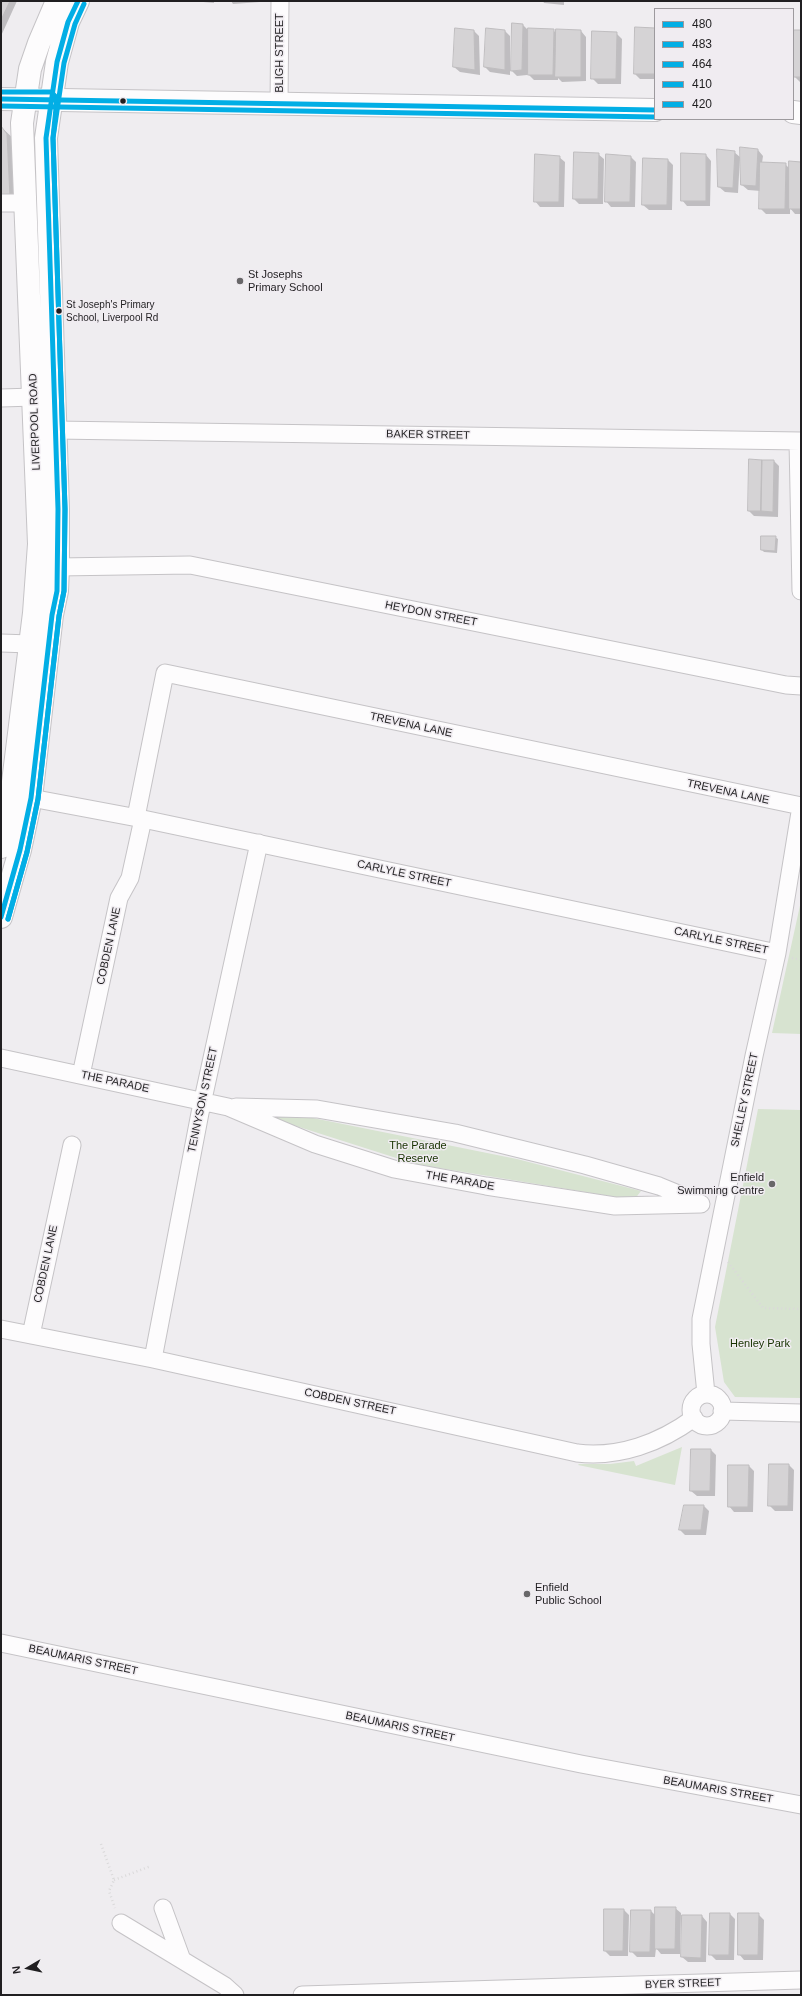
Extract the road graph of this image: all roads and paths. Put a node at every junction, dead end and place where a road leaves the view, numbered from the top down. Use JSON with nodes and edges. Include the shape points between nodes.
{"nodes":[{"id":1,"x":57,"y":1,"type":"edge"},
{"id":2,"x":78,"y":1,"type":"edge"},
{"id":3,"x":280,"y":1,"type":"edge"},
{"id":4,"x":1,"y":99,"type":"edge"},
{"id":5,"x":26,"y":99,"type":"junction"},
{"id":6,"x":50,"y":99,"type":"junction"},
{"id":7,"x":279,"y":104,"type":"junction"},
{"id":8,"x":654,"y":110,"type":"edge"},
{"id":9,"x":1,"y":203,"type":"edge"},
{"id":10,"x":24,"y":203,"type":"junction"},
{"id":11,"x":34,"y":397,"type":"junction"},
{"id":12,"x":1,"y":398,"type":"edge"},
{"id":13,"x":55,"y":430,"type":"junction"},
{"id":14,"x":799,"y":441,"type":"edge"},
{"id":15,"x":58,"y":567,"type":"junction"},
{"id":16,"x":801,"y":591,"type":"edge"},
{"id":17,"x":1,"y":643,"type":"edge"},
{"id":18,"x":30,"y":644,"type":"junction"},
{"id":19,"x":801,"y":686,"type":"edge"},
{"id":20,"x":31,"y":798,"type":"junction"},
{"id":21,"x":801,"y":806,"type":"edge"},
{"id":22,"x":139,"y":818,"type":"junction"},
{"id":23,"x":259,"y":843,"type":"junction"},
{"id":24,"x":1,"y":847,"type":"edge"},
{"id":25,"x":1,"y":917,"type":"edge"},
{"id":26,"x":777,"y":953,"type":"junction"},
{"id":27,"x":1,"y":1058,"type":"edge"},
{"id":28,"x":82,"y":1075,"type":"junction"},
{"id":29,"x":203,"y":1101,"type":"junction"},
{"id":30,"x":228,"y":1107,"type":"junction"},
{"id":31,"x":72,"y":1146,"type":"dead end"},
{"id":32,"x":701,"y":1204,"type":"junction"},
{"id":33,"x":723,"y":1209,"type":"junction"},
{"id":34,"x":714,"y":1252,"type":"junction"},
{"id":35,"x":801,"y":1309,"type":"edge"},
{"id":36,"x":1,"y":1329,"type":"edge"},
{"id":37,"x":31,"y":1335,"type":"junction"},
{"id":38,"x":153,"y":1359,"type":"junction"},
{"id":39,"x":706,"y":1394,"type":"junction"},
{"id":40,"x":722,"y":1411,"type":"junction"},
{"id":41,"x":801,"y":1413,"type":"edge"},
{"id":42,"x":694,"y":1418,"type":"junction"},
{"id":43,"x":1,"y":1643,"type":"edge"},
{"id":44,"x":801,"y":1805,"type":"edge"},
{"id":45,"x":100,"y":1844,"type":"dead end"},
{"id":46,"x":151,"y":1866,"type":"dead end"},
{"id":47,"x":114,"y":1880,"type":"junction"},
{"id":48,"x":163,"y":1908,"type":"dead end"},
{"id":49,"x":121,"y":1923,"type":"joint"},
{"id":50,"x":182,"y":1960,"type":"junction"},
{"id":51,"x":801,"y":1980,"type":"edge"},
{"id":52,"x":578,"y":1991,"type":"edge"},
{"id":53,"x":235,"y":1995,"type":"edge"},
{"id":54,"x":302,"y":1995,"type":"edge"}],
"edges":[{"from":1,"to":5,"type":"main road","name":"LIVERPOOL ROAD","via":[[30,70]]},
{"from":2,"to":6,"type":"main road","name":"LIVERPOOL ROAD","via":[[68,22]]},
{"from":3,"to":7,"type":"street","name":"BLIGH STREET"},
{"from":4,"to":5,"type":"main road"},
{"from":5,"to":6,"type":"main road"},
{"from":5,"to":10,"type":"main road","name":"LIVERPOOL ROAD","via":[[22,124]]},
{"from":6,"to":7,"type":"main road"},
{"from":6,"to":13,"type":"main road","name":"LIVERPOOL ROAD","via":[[46,138]]},
{"from":7,"to":8,"type":"main road"},
{"from":9,"to":10,"type":"street"},
{"from":10,"to":11,"type":"main road","name":"LIVERPOOL ROAD"},
{"from":11,"to":12,"type":"street"},
{"from":11,"to":18,"type":"main road","name":"LIVERPOOL ROAD","via":[[39,544]]},
{"from":13,"to":14,"type":"street","name":"BAKER STREET"},
{"from":13,"to":15,"type":"main road","name":"LIVERPOOL ROAD"},
{"from":14,"to":16,"type":"street"},
{"from":15,"to":19,"type":"street","name":"HEYDON STREET","via":[[190,565]]},
{"from":15,"to":20,"type":"main road","name":"LIVERPOOL ROAD"},
{"from":17,"to":18,"type":"street"},
{"from":18,"to":24,"type":"main road","name":"LIVERPOOL ROAD","via":[[9,814]]},
{"from":20,"to":22,"type":"street","name":"CARLYLE STREET"},
{"from":20,"to":25,"type":"main road","name":"LIVERPOOL ROAD","via":[[20,850]]},
{"from":21,"to":22,"type":"street","name":"TREVENA LANE","via":[[165,673]]},
{"from":21,"to":26,"type":"street","name":"SHELLEY STREET"},
{"from":22,"to":23,"type":"street","name":"CARLYLE STREET"},
{"from":22,"to":28,"type":"street","name":"COBDEN LANE","via":[[130,878],[120,898]]},
{"from":23,"to":26,"type":"street","name":"CARLYLE STREET"},
{"from":23,"to":29,"type":"street","name":"TENNYSON STREET"},
{"from":26,"to":33,"type":"street","name":"SHELLEY STREET"},
{"from":27,"to":28,"type":"street","name":"THE PARADE"},
{"from":28,"to":29,"type":"street","name":"THE PARADE"},
{"from":29,"to":30,"type":"street","name":"THE PARADE"},
{"from":29,"to":38,"type":"street","name":"TENNYSON STREET"},
{"from":30,"to":32,"type":"street","name":"THE PARADE","via":[[317,1109],[455,1133],[659,1186]]},
{"from":30,"to":32,"type":"street","name":"THE PARADE","via":[[315,1144],[394,1169],[615,1206]]},
{"from":31,"to":37,"type":"street","name":"COBDEN LANE"},
{"from":32,"to":33,"type":"street","name":"THE PARADE"},
{"from":33,"to":34,"type":"street","name":"SHELLEY STREET"},
{"from":34,"to":35,"type":"path","via":[[724,1256],[763,1308]]},
{"from":34,"to":39,"type":"street","name":"SHELLEY STREET","via":[[700,1324]]},
{"from":36,"to":37,"type":"street","name":"COBDEN STREET"},
{"from":37,"to":38,"type":"street","name":"COBDEN STREET"},
{"from":38,"to":42,"type":"street","name":"COBDEN STREET","via":[[595,1455],[630,1450],[665,1435]]},
{"from":39,"to":40,"type":"street","via":[[718,1399]]},
{"from":39,"to":42,"type":"street","via":[[693,1403],[691,1411]]},
{"from":40,"to":41,"type":"street"},
{"from":40,"to":42,"type":"street","via":[[719,1420],[711,1425],[701,1424]]},
{"from":43,"to":44,"type":"street","name":"BEAUMARIS STREET","via":[[581,1764]]},
{"from":45,"to":47,"type":"path"},
{"from":46,"to":47,"type":"path"},
{"from":47,"to":49,"type":"path","via":[[109,1891]]},
{"from":48,"to":50,"type":"street"},
{"from":49,"to":50,"type":"street"},
{"from":50,"to":53,"type":"street"},
{"from":51,"to":52,"type":"street","name":"BYER STREET"},
{"from":52,"to":54,"type":"street","name":"BYER STREET"}]}
